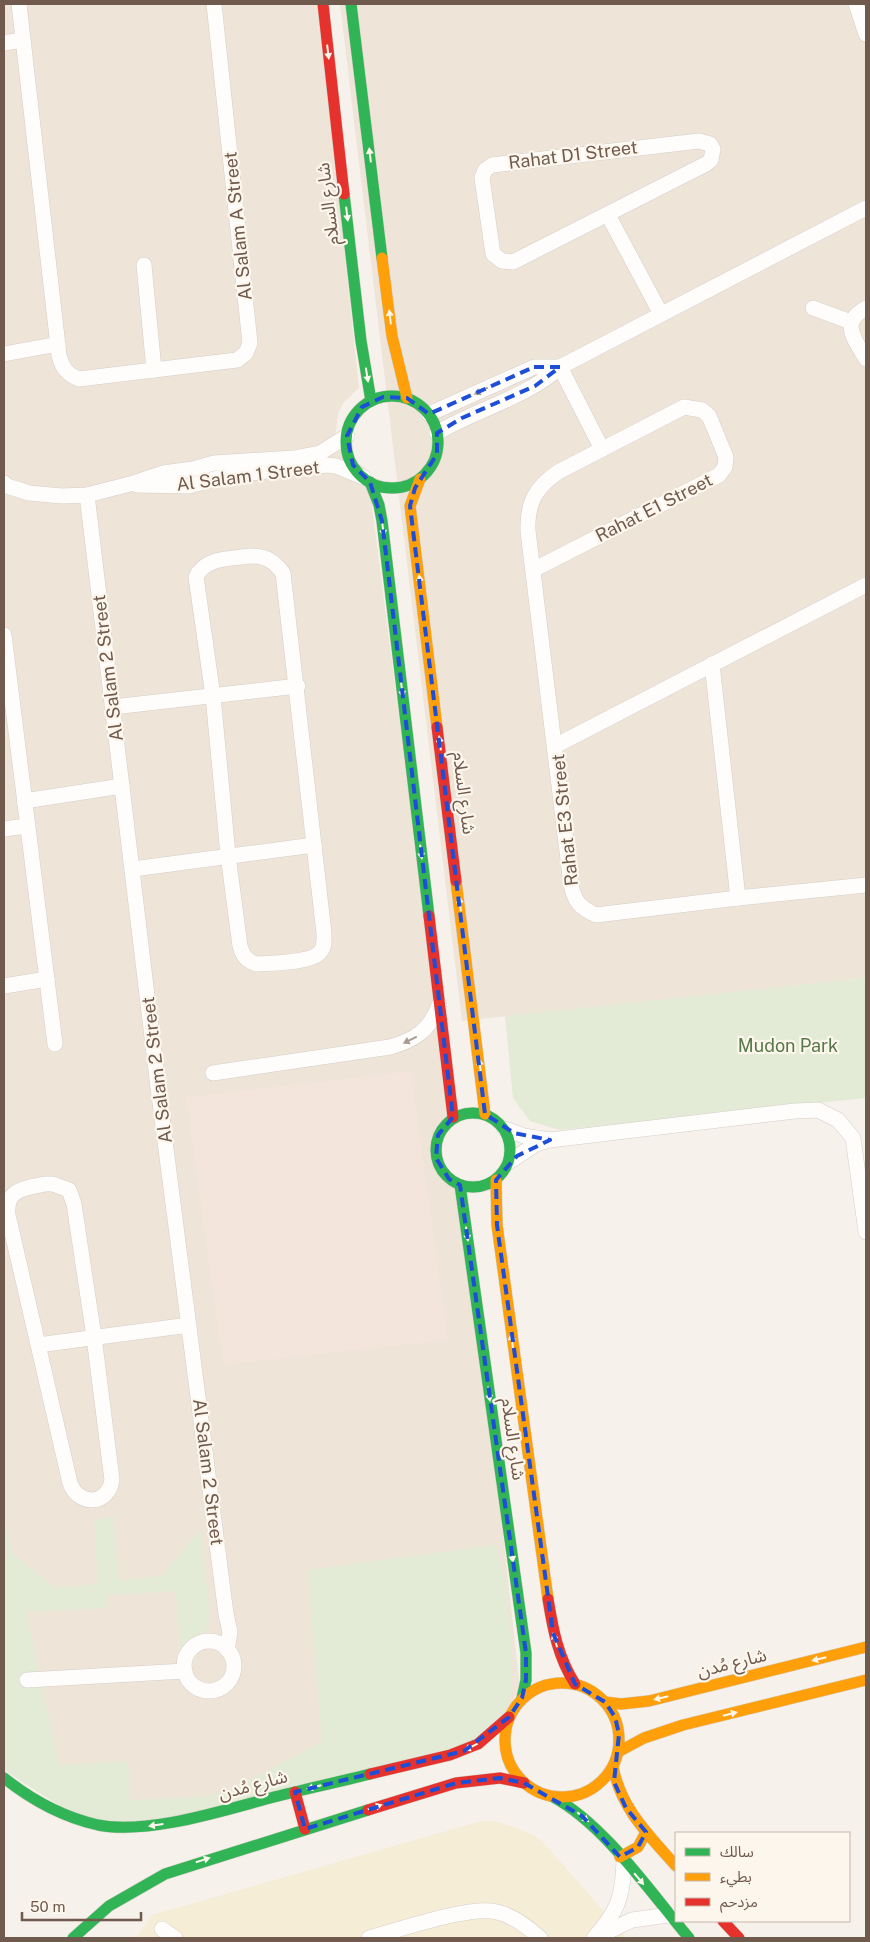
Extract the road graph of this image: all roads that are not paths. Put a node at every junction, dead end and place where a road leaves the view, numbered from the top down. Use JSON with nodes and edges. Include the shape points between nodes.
{"nodes":[{"id":1,"x":19,"y":4,"type":"edge"},
{"id":2,"x":214,"y":4,"type":"edge"},
{"id":3,"x":322,"y":4,"type":"edge"},
{"id":4,"x":351,"y":4,"type":"edge"},
{"id":5,"x":856,"y":4,"type":"edge"},
{"id":6,"x":866,"y":34,"type":"edge"},
{"id":7,"x":22,"y":40,"type":"junction"},
{"id":8,"x":4,"y":43,"type":"edge"},
{"id":9,"x":866,"y":208,"type":"edge"},
{"id":10,"x":608,"y":215,"type":"junction"},
{"id":11,"x":144,"y":265,"type":"dead end"},
{"id":12,"x":813,"y":308,"type":"dead end"},
{"id":13,"x":866,"y":308,"type":"edge"},
{"id":14,"x":661,"y":314,"type":"junction"},
{"id":15,"x":851,"y":322,"type":"junction"},
{"id":16,"x":58,"y":344,"type":"junction"},
{"id":17,"x":4,"y":354,"type":"edge"},
{"id":18,"x":866,"y":359,"type":"edge"},
{"id":19,"x":560,"y":366,"type":"junction"},
{"id":20,"x":154,"y":370,"type":"junction"},
{"id":21,"x":513,"y":376,"type":"junction"},
{"id":22,"x":521,"y":392,"type":"junction"},
{"id":23,"x":407,"y":398,"type":"junction"},
{"id":24,"x":371,"y":401,"type":"junction"},
{"id":25,"x":429,"y":414,"type":"junction"},
{"id":26,"x":437,"y":433,"type":"junction"},
{"id":27,"x":347,"y":436,"type":"junction"},
{"id":28,"x":602,"y":449,"type":"junction"},
{"id":29,"x":193,"y":469,"type":"junction"},
{"id":30,"x":420,"y":479,"type":"junction"},
{"id":31,"x":367,"y":480,"type":"junction"},
{"id":32,"x":4,"y":483,"type":"edge"},
{"id":33,"x":130,"y":484,"type":"junction"},
{"id":34,"x":195,"y":485,"type":"junction"},
{"id":35,"x":87,"y":495,"type":"junction"},
{"id":36,"x":533,"y":570,"type":"junction"},
{"id":37,"x":866,"y":585,"type":"edge"},
{"id":38,"x":4,"y":635,"type":"edge"},
{"id":39,"x":712,"y":664,"type":"junction"},
{"id":40,"x":298,"y":686,"type":"junction"},
{"id":41,"x":213,"y":696,"type":"junction"},
{"id":42,"x":113,"y":707,"type":"junction"},
{"id":43,"x":555,"y":746,"type":"junction"},
{"id":44,"x":122,"y":786,"type":"junction"},
{"id":45,"x":24,"y":801,"type":"junction"},
{"id":46,"x":28,"y":826,"type":"junction"},
{"id":47,"x":4,"y":829,"type":"edge"},
{"id":48,"x":314,"y":845,"type":"junction"},
{"id":49,"x":228,"y":855,"type":"junction"},
{"id":50,"x":133,"y":869,"type":"junction"},
{"id":51,"x":866,"y":885,"type":"edge"},
{"id":52,"x":738,"y":898,"type":"junction"},
{"id":53,"x":47,"y":979,"type":"junction"},
{"id":54,"x":4,"y":986,"type":"edge"},
{"id":55,"x":440,"y":1004,"type":"junction"},
{"id":56,"x":55,"y":1044,"type":"dead end"},
{"id":57,"x":213,"y":1073,"type":"dead end"},
{"id":58,"x":485,"y":1114,"type":"junction"},
{"id":59,"x":453,"y":1117,"type":"junction"},
{"id":60,"x":504,"y":1129,"type":"junction"},
{"id":61,"x":550,"y":1140,"type":"junction"},
{"id":62,"x":509,"y":1162,"type":"junction"},
{"id":63,"x":496,"y":1180,"type":"junction"},
{"id":64,"x":460,"y":1185,"type":"junction"},
{"id":65,"x":866,"y":1232,"type":"edge"},
{"id":66,"x":189,"y":1325,"type":"junction"},
{"id":67,"x":94,"y":1338,"type":"junction"},
{"id":68,"x":38,"y":1345,"type":"junction"},
{"id":69,"x":226,"y":1614,"type":"junction"},
{"id":70,"x":210,"y":1641,"type":"junction"},
{"id":71,"x":866,"y":1648,"type":"edge"},
{"id":72,"x":227,"y":1650,"type":"junction"},
{"id":73,"x":185,"y":1671,"type":"junction"},
{"id":74,"x":27,"y":1680,"type":"dead end"},
{"id":75,"x":866,"y":1680,"type":"edge"},
{"id":76,"x":575,"y":1684,"type":"junction"},
{"id":77,"x":522,"y":1698,"type":"junction"},
{"id":78,"x":605,"y":1702,"type":"junction"},
{"id":79,"x":509,"y":1717,"type":"junction"},
{"id":80,"x":618,"y":1752,"type":"junction"},
{"id":81,"x":613,"y":1767,"type":"junction"},
{"id":82,"x":4,"y":1778,"type":"edge"},
{"id":83,"x":524,"y":1783,"type":"junction"},
{"id":84,"x":295,"y":1792,"type":"junction"},
{"id":85,"x":553,"y":1797,"type":"junction"},
{"id":86,"x":305,"y":1828,"type":"junction"},
{"id":87,"x":646,"y":1832,"type":"junction"},
{"id":88,"x":622,"y":1859,"type":"junction"},
{"id":89,"x":675,"y":1865,"type":"edge"},
{"id":90,"x":669,"y":1915,"type":"junction"},
{"id":91,"x":675,"y":1922,"type":"edge"},
{"id":92,"x":675,"y":1922,"type":"edge"},
{"id":93,"x":724,"y":1922,"type":"edge"},
{"id":94,"x":162,"y":1929,"type":"dead end"},
{"id":95,"x":74,"y":1938,"type":"edge"},
{"id":96,"x":175,"y":1938,"type":"edge"},
{"id":97,"x":369,"y":1938,"type":"edge"},
{"id":98,"x":540,"y":1938,"type":"edge"},
{"id":99,"x":595,"y":1938,"type":"edge"},
{"id":100,"x":689,"y":1938,"type":"edge"},
{"id":101,"x":739,"y":1938,"type":"edge"}],
"edges":[{"from":1,"to":7,"type":"street","name":"Al Salam A Street"},
{"from":2,"to":20,"type":"street","name":"Al Salam A Street","via":[[250,343],[246,353],[237,360]]},
{"from":3,"to":24,"type":"street","name":"شارع السلام","one_way":true,"via":[[361,341]]},
{"from":23,"to":4,"type":"street","one_way":true,"via":[[392,336]]},
{"from":5,"to":6,"type":"street"},
{"from":7,"to":8,"type":"street"},
{"from":7,"to":16,"type":"street","name":"Al Salam A Street"},
{"from":9,"to":14,"type":"street"},
{"from":10,"to":10,"type":"street","name":"Rahat D1 Street","via":[[513,262],[502,261],[493,254],[490,243],[482,178],[492,165],[501,163],[699,141],[710,144],[713,149],[711,160]]},
{"from":10,"to":14,"type":"street"},
{"from":11,"to":20,"type":"street"},
{"from":12,"to":15,"type":"street"},
{"from":13,"to":15,"type":"street"},
{"from":14,"to":19,"type":"street"},
{"from":15,"to":18,"type":"street","via":[[851,332]]},
{"from":16,"to":17,"type":"street"},
{"from":16,"to":20,"type":"street","name":"Al Salam A Street","via":[[62,366],[79,379]]},
{"from":19,"to":21,"type":"street","via":[[534,367]]},
{"from":19,"to":22,"type":"street","via":[[547,378]]},
{"from":19,"to":28,"type":"street"},
{"from":21,"to":22,"type":"street"},
{"from":21,"to":25,"type":"street","one_way":true},
{"from":22,"to":26,"type":"street","via":[[462,418]]},
{"from":23,"to":24,"type":"street","via":[[395,396]]},
{"from":23,"to":25,"type":"street"},
{"from":24,"to":27,"type":"street","via":[[354,415]]},
{"from":25,"to":26,"type":"street"},
{"from":26,"to":30,"type":"street","via":[[435,458]]},
{"from":27,"to":29,"type":"street","name":"Al Salam 1 Street","via":[[320,453],[294,458],[214,463]]},
{"from":27,"to":31,"type":"street","via":[[350,458]]},
{"from":28,"to":36,"type":"street","name":"Rahat E1 Street","via":[[544,482],[533,496],[528,513]]},
{"from":28,"to":36,"type":"street","name":"Rahat E1 Street","via":[[684,407],[693,407],[709,416],[726,457],[725,467],[719,475]]},
{"from":29,"to":33,"type":"street","name":"Al Salam 1 Street","via":[[163,472]]},
{"from":29,"to":34,"type":"street"},
{"from":30,"to":31,"type":"street","via":[[405,486],[388,487]]},
{"from":58,"to":30,"type":"street","name":"شارع السلام","one_way":true,"via":[[410,506]]},
{"from":31,"to":34,"type":"street","name":"Al Salam 1 Street","via":[[328,465],[266,470]]},
{"from":31,"to":55,"type":"street","one_way":true,"via":[[379,505],[382,521]]},
{"from":32,"to":35,"type":"street","name":"Al Salam 1 Street","via":[[29,493]]},
{"from":33,"to":34,"type":"street","name":"Al Salam 1 Street"},
{"from":33,"to":35,"type":"street","name":"Al Salam 1 Street"},
{"from":35,"to":42,"type":"street","name":"Al Salam 2 Street"},
{"from":36,"to":43,"type":"street","name":"Rahat E1 Street"},
{"from":37,"to":39,"type":"street","name":"Rahat E3 Street"},
{"from":38,"to":45,"type":"street"},
{"from":39,"to":43,"type":"street","name":"Rahat E3 Street"},
{"from":39,"to":52,"type":"street"},
{"from":40,"to":41,"type":"street"},
{"from":40,"to":41,"type":"street","via":[[283,573],[275,562],[263,556],[250,556],[206,563],[196,577]]},
{"from":40,"to":48,"type":"street"},
{"from":41,"to":42,"type":"street"},
{"from":41,"to":49,"type":"street"},
{"from":42,"to":44,"type":"street","name":"Al Salam 2 Street"},
{"from":43,"to":52,"type":"street","name":"Rahat E3 Street","via":[[571,884],[574,898],[583,910],[596,915]]},
{"from":44,"to":45,"type":"street"},
{"from":44,"to":50,"type":"street","name":"Al Salam 2 Street"},
{"from":45,"to":46,"type":"street"},
{"from":46,"to":47,"type":"street"},
{"from":46,"to":53,"type":"street"},
{"from":48,"to":49,"type":"street"},
{"from":48,"to":49,"type":"street","via":[[324,943],[312,959],[256,964],[242,954]]},
{"from":49,"to":50,"type":"street"},
{"from":50,"to":66,"type":"street","name":"Al Salam 2 Street"},
{"from":51,"to":52,"type":"street","name":"Rahat E3 Street"},
{"from":53,"to":54,"type":"street"},
{"from":53,"to":56,"type":"street"},
{"from":55,"to":57,"type":"street","one_way":true,"via":[[434,1020],[423,1033],[407,1042]]},
{"from":55,"to":59,"type":"street"},
{"from":58,"to":59,"type":"street","via":[[463,1113]]},
{"from":58,"to":60,"type":"street"},
{"from":59,"to":64,"type":"street","via":[[438,1135],[436,1158],[441,1170]]},
{"from":60,"to":61,"type":"street"},
{"from":60,"to":62,"type":"street","via":[[510,1140]]},
{"from":61,"to":62,"type":"street","via":[[536,1144]]},
{"from":61,"to":65,"type":"street","via":[[818,1110],[838,1120],[853,1138]]},
{"from":62,"to":63,"type":"street"},
{"from":63,"to":64,"type":"street","via":[[472,1188]]},
{"from":76,"to":63,"type":"street","name":"شارع السلام","one_way":true,"via":[[565,1668],[553,1633],[497,1225]]},
{"from":64,"to":77,"type":"street","name":"شارع السلام","one_way":true,"via":[[526,1653]]},
{"from":66,"to":67,"type":"street"},
{"from":66,"to":69,"type":"street","name":"Al Salam 2 Street"},
{"from":67,"to":68,"type":"street"},
{"from":67,"to":68,"type":"street","via":[[112,1480],[108,1492],[96,1500],[83,1499],[72,1490]]},
{"from":67,"to":68,"type":"street","via":[[72,1196],[62,1186],[45,1184],[17,1190],[7,1205]]},
{"from":69,"to":70,"type":"street"},
{"from":69,"to":72,"type":"street","name":"Al Salam 2 Street","via":[[230,1632]]},
{"from":70,"to":72,"type":"street"},
{"from":70,"to":73,"type":"street","via":[[201,1642],[187,1654]]},
{"from":71,"to":78,"type":"street","name":"شارع مُدن","one_way":true,"via":[[649,1701],[628,1704]]},
{"from":72,"to":73,"type":"street","via":[[234,1670],[224,1686],[215,1690],[196,1687],[188,1680]]},
{"from":73,"to":74,"type":"street"},
{"from":80,"to":75,"type":"street","one_way":true,"via":[[644,1738],[683,1725]]},
{"from":76,"to":77,"type":"street","via":[[545,1685]]},
{"from":76,"to":78,"type":"street"},
{"from":77,"to":79,"type":"street"},
{"from":78,"to":80,"type":"street","via":[[619,1734]]},
{"from":79,"to":83,"type":"street","via":[[505,1745],[511,1766]]},
{"from":79,"to":84,"type":"street","name":"شارع مُدن","one_way":true,"via":[[490,1735],[464,1751]]},
{"from":80,"to":81,"type":"street"},
{"from":81,"to":85,"type":"street","via":[[588,1792],[566,1798]]},
{"from":81,"to":87,"type":"street","via":[[619,1796]]},
{"from":84,"to":82,"type":"street","name":"شارع مُدن","one_way":true,"via":[[219,1812],[138,1827],[100,1825],[63,1815],[28,1798]]},
{"from":83,"to":85,"type":"street"},
{"from":86,"to":83,"type":"street","one_way":true,"via":[[456,1783],[500,1778]]},
{"from":84,"to":86,"type":"street"},
{"from":85,"to":88,"type":"street","one_way":true,"via":[[582,1816]]},
{"from":95,"to":86,"type":"street","one_way":true,"via":[[111,1904],[160,1875]]},
{"from":87,"to":88,"type":"street","via":[[638,1847]]},
{"from":87,"to":89,"type":"street"},
{"from":88,"to":90,"type":"street","one_way":true},
{"from":88,"to":99,"type":"street","via":[[623,1888],[619,1903]]},
{"from":90,"to":91,"type":"street"},
{"from":90,"to":99,"type":"street","via":[[632,1920]]},
{"from":92,"to":100,"type":"street"},
{"from":93,"to":101,"type":"street"},
{"from":94,"to":96,"type":"street"},
{"from":97,"to":98,"type":"street","via":[[488,1910],[514,1918]]}]}
